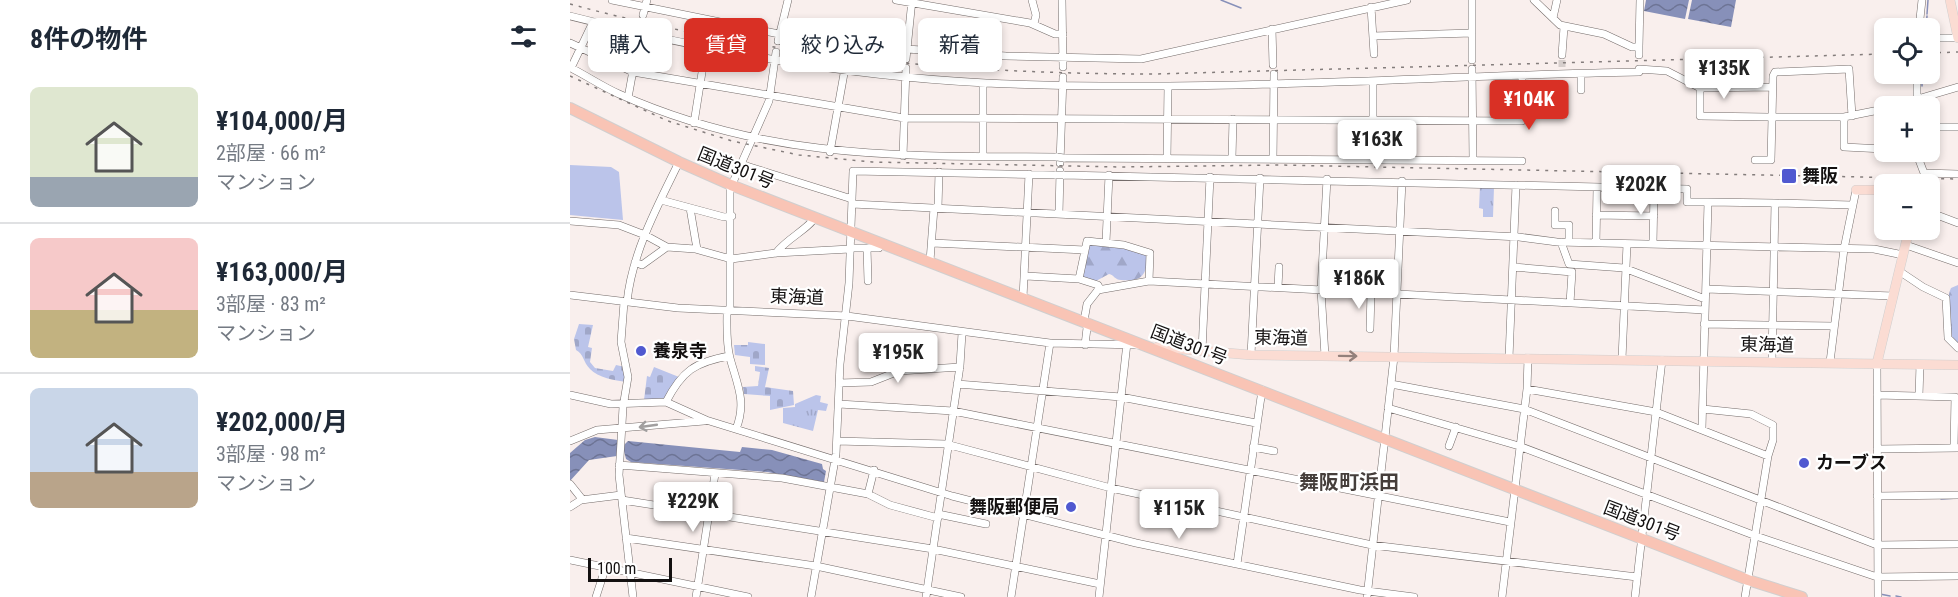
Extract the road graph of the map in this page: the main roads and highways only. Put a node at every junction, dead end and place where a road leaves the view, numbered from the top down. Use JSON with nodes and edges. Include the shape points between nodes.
{"nodes":[{"id":1,"x":1950,"y":0,"type":"edge"},
{"id":2,"x":1958,"y":38,"type":"edge"},
{"id":3,"x":570,"y":108,"type":"edge"},
{"id":4,"x":1856,"y":190,"type":"road end"},
{"id":5,"x":1874,"y":190,"type":"edge"},
{"id":6,"x":1906,"y":240,"type":"edge"},
{"id":7,"x":1143,"y":345,"type":"junction"},
{"id":8,"x":1877,"y":363,"type":"junction"},
{"id":9,"x":1958,"y":365,"type":"edge"},
{"id":10,"x":1802,"y":597,"type":"edge"}],
"edges":[{"from":1,"to":2,"type":"main road"},
{"from":3,"to":7,"type":"highway","name":"国道301号","via":[[731,185]]},
{"from":4,"to":5,"type":"main road"},
{"from":6,"to":8,"type":"main road"},
{"from":7,"to":8,"type":"main road","name":"東海道","one_way":true,"via":[[1251,355]]},
{"from":7,"to":10,"type":"highway","name":"国道301号","via":[[1748,580]]},
{"from":8,"to":9,"type":"main road","name":"東海道"}]}
